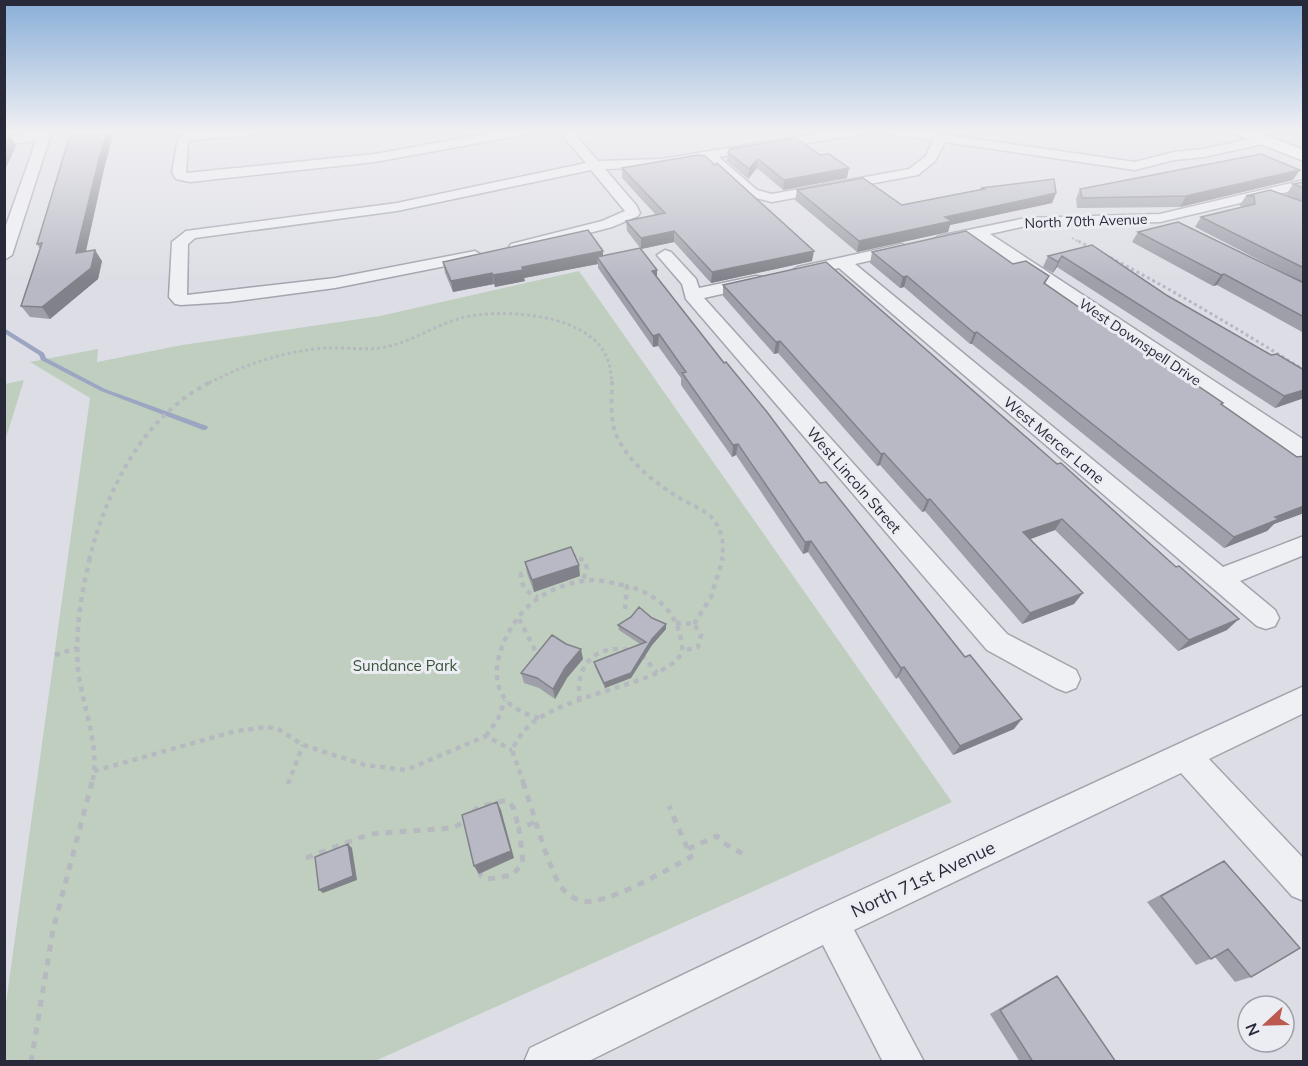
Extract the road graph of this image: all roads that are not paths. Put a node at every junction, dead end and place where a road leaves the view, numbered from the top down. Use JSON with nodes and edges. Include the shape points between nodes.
{"nodes":[{"id":1,"x":25,"y":181,"type":"edge"},
{"id":2,"x":529,"y":181,"type":"edge"},
{"id":3,"x":609,"y":181,"type":"edge"},
{"id":4,"x":738,"y":181,"type":"edge"},
{"id":5,"x":866,"y":181,"type":"edge"},
{"id":6,"x":1303,"y":184,"type":"edge"},
{"id":7,"x":1265,"y":193,"type":"junction"},
{"id":8,"x":1284,"y":201,"type":"edge"},
{"id":9,"x":12,"y":211,"type":"edge"},
{"id":10,"x":1160,"y":218,"type":"junction"},
{"id":11,"x":1180,"y":229,"type":"edge"},
{"id":12,"x":976,"y":232,"type":"junction"},
{"id":13,"x":4,"y":255,"type":"edge"},
{"id":14,"x":665,"y":255,"type":"dead end"},
{"id":15,"x":842,"y":262,"type":"junction"},
{"id":16,"x":692,"y":295,"type":"junction"},
{"id":17,"x":1299,"y":443,"type":"edge"},
{"id":18,"x":1304,"y":545,"type":"edge"},
{"id":19,"x":1220,"y":579,"type":"junction"},
{"id":20,"x":1266,"y":618,"type":"dead end"},
{"id":21,"x":1066,"y":680,"type":"dead end"},
{"id":22,"x":1304,"y":699,"type":"edge"},
{"id":23,"x":1186,"y":756,"type":"junction"},
{"id":24,"x":1304,"y":884,"type":"edge"},
{"id":25,"x":831,"y":923,"type":"junction"},
{"id":26,"x":544,"y":1062,"type":"edge"},
{"id":27,"x":904,"y":1062,"type":"edge"}],
"edges":[{"from":1,"to":9,"type":"street"},
{"from":2,"to":3,"type":"street","via":[[397,207],[191,234],[180,242],[178,297],[193,301],[271,293],[405,272],[607,224],[633,213]]},
{"from":4,"to":5,"type":"street","via":[[752,193],[772,198]]},
{"from":6,"to":7,"type":"street","name":"North 70th Avenue"},
{"from":7,"to":8,"type":"street"},
{"from":7,"to":10,"type":"street","name":"North 70th Avenue"},
{"from":9,"to":13,"type":"street"},
{"from":10,"to":11,"type":"street"},
{"from":10,"to":12,"type":"street","name":"North 70th Avenue","via":[[1026,222]]},
{"from":12,"to":15,"type":"street","name":"North 70th Avenue"},
{"from":12,"to":17,"type":"street","name":"West Downspell Drive"},
{"from":14,"to":16,"type":"street","name":"West Lincoln Street","via":[[690,283]]},
{"from":15,"to":16,"type":"street","name":"North 70th Avenue"},
{"from":15,"to":19,"type":"street","name":"West Mercer Lane"},
{"from":16,"to":21,"type":"street","name":"West Lincoln Street","via":[[997,642]]},
{"from":18,"to":19,"type":"street"},
{"from":19,"to":20,"type":"street","name":"West Mercer Lane"},
{"from":22,"to":23,"type":"street","name":"North 71st Avenue"},
{"from":23,"to":24,"type":"street"},
{"from":23,"to":25,"type":"street","name":"North 71st Avenue"},
{"from":25,"to":26,"type":"street","name":"North 71st Avenue"},
{"from":25,"to":27,"type":"street"}]}
